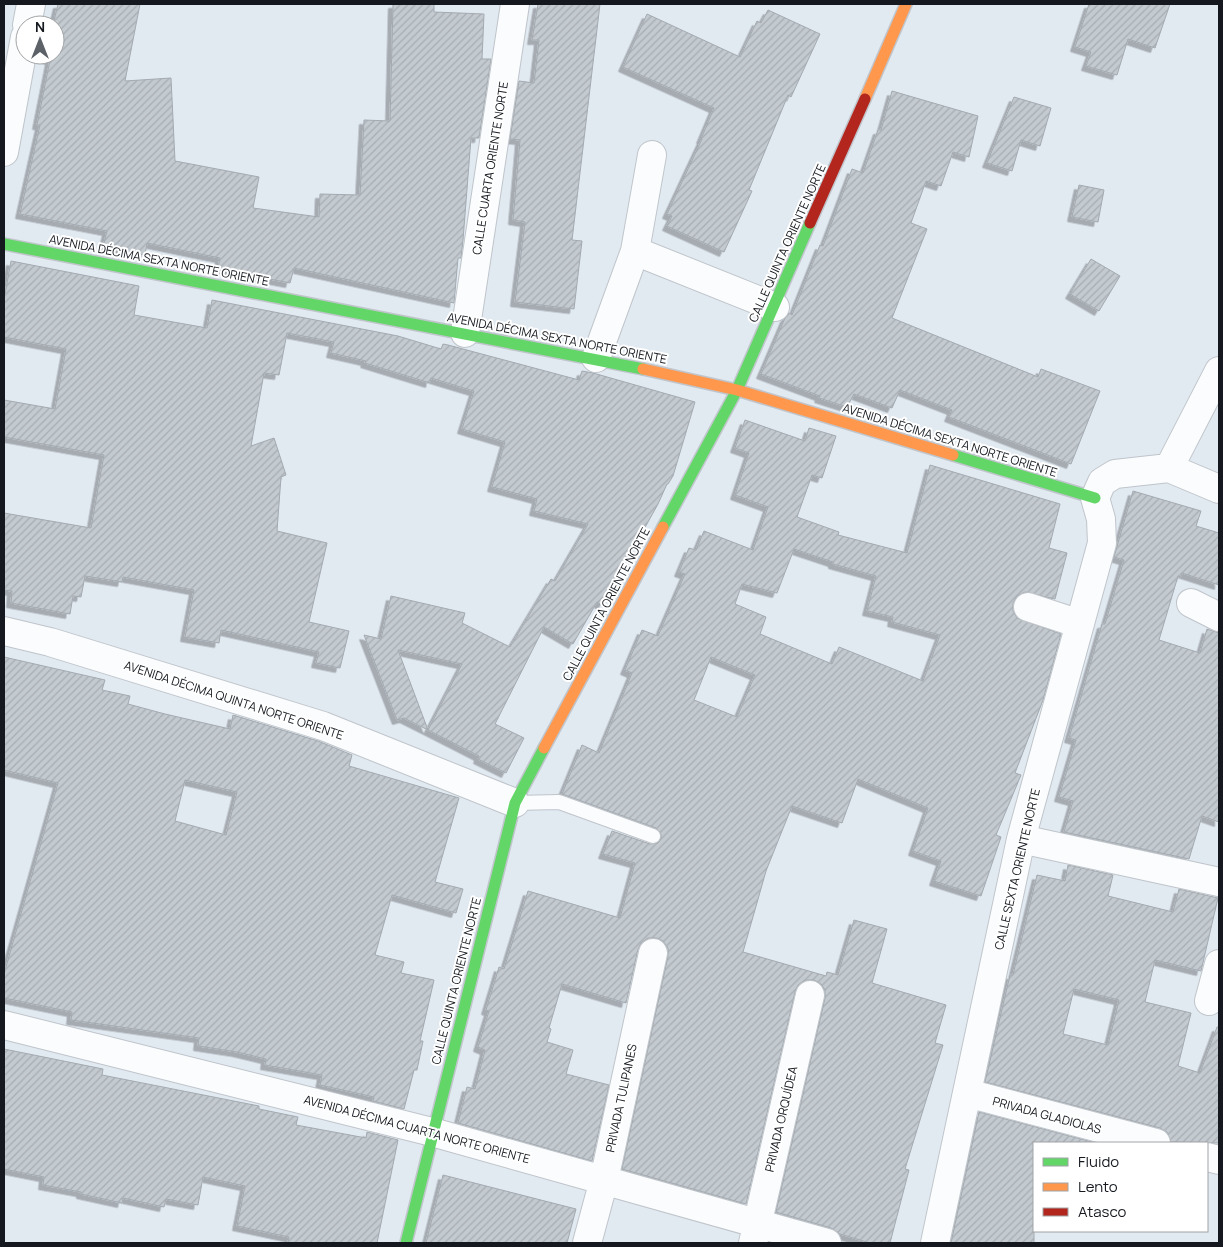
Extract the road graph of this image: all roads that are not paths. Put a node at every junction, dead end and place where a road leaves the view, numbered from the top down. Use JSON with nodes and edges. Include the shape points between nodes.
{"nodes":[{"id":1,"x":515,"y":4,"type":"edge"},
{"id":2,"x":906,"y":4,"type":"edge"},
{"id":3,"x":11,"y":71,"type":"edge"},
{"id":4,"x":4,"y":152,"type":"edge"},
{"id":5,"x":652,"y":155,"type":"dead end"},
{"id":6,"x":4,"y":244,"type":"edge"},
{"id":7,"x":635,"y":251,"type":"junction"},
{"id":8,"x":774,"y":307,"type":"junction"},
{"id":9,"x":465,"y":333,"type":"junction"},
{"id":10,"x":596,"y":358,"type":"junction"},
{"id":11,"x":1219,"y":371,"type":"edge"},
{"id":12,"x":737,"y":390,"type":"junction"},
{"id":13,"x":1169,"y":468,"type":"junction"},
{"id":14,"x":1219,"y":489,"type":"edge"},
{"id":15,"x":1095,"y":498,"type":"junction"},
{"id":16,"x":1191,"y":603,"type":"dead end"},
{"id":17,"x":1028,"y":607,"type":"dead end"},
{"id":18,"x":1219,"y":617,"type":"edge"},
{"id":19,"x":1080,"y":624,"type":"junction"},
{"id":20,"x":4,"y":631,"type":"edge"},
{"id":21,"x":515,"y":803,"type":"junction"},
{"id":22,"x":653,"y":836,"type":"dead end"},
{"id":23,"x":1022,"y":840,"type":"junction"},
{"id":24,"x":1219,"y":882,"type":"edge"},
{"id":25,"x":653,"y":953,"type":"dead end"},
{"id":26,"x":1219,"y":964,"type":"edge"},
{"id":27,"x":810,"y":995,"type":"dead end"},
{"id":28,"x":1209,"y":1001,"type":"dead end"},
{"id":29,"x":4,"y":1025,"type":"edge"},
{"id":30,"x":967,"y":1094,"type":"junction"},
{"id":31,"x":432,"y":1132,"type":"junction"},
{"id":32,"x":1152,"y":1142,"type":"edge"},
{"id":33,"x":604,"y":1180,"type":"junction"},
{"id":34,"x":755,"y":1233,"type":"edge"},
{"id":35,"x":406,"y":1243,"type":"edge"},
{"id":36,"x":587,"y":1243,"type":"edge"},
{"id":37,"x":827,"y":1243,"type":"edge"},
{"id":38,"x":935,"y":1243,"type":"edge"}],
"edges":[{"from":1,"to":9,"type":"street","name":"CALLE CUARTA ORIENTE NORTE"},
{"from":2,"to":8,"type":"street","name":"CALLE QUINTA ORIENTE NORTE"},
{"from":3,"to":4,"type":"street"},
{"from":5,"to":7,"type":"street"},
{"from":6,"to":9,"type":"street","name":"AVENIDA DÉCIMA SEXTA NORTE ORIENTE"},
{"from":7,"to":8,"type":"street"},
{"from":7,"to":10,"type":"street"},
{"from":8,"to":12,"type":"street","name":"CALLE QUINTA ORIENTE NORTE"},
{"from":9,"to":10,"type":"street","name":"AVENIDA DÉCIMA SEXTA NORTE ORIENTE"},
{"from":10,"to":12,"type":"street","name":"AVENIDA DÉCIMA SEXTA NORTE ORIENTE"},
{"from":11,"to":13,"type":"street"},
{"from":12,"to":15,"type":"street","name":"AVENIDA DÉCIMA SEXTA NORTE ORIENTE"},
{"from":12,"to":21,"type":"street","name":"CALLE QUINTA ORIENTE NORTE"},
{"from":13,"to":14,"type":"street"},
{"from":13,"to":15,"type":"street","via":[[1115,474],[1102,482]]},
{"from":15,"to":19,"type":"street","name":"CALLE SEXTA ORIENTE NORTE","via":[[1101,519],[1102,543]]},
{"from":16,"to":18,"type":"street"},
{"from":17,"to":19,"type":"street"},
{"from":19,"to":23,"type":"street","name":"CALLE SEXTA ORIENTE NORTE"},
{"from":20,"to":21,"type":"street","name":"AVENIDA DÉCIMA QUINTA NORTE ORIENTE","via":[[50,642],[323,726]]},
{"from":21,"to":22,"type":"lane","via":[[559,802]]},
{"from":21,"to":31,"type":"street","name":"CALLE QUINTA ORIENTE NORTE"},
{"from":23,"to":24,"type":"street"},
{"from":23,"to":30,"type":"street","name":"CALLE SEXTA ORIENTE NORTE"},
{"from":25,"to":33,"type":"street","name":"PRIVADA TULIPANES"},
{"from":26,"to":28,"type":"street"},
{"from":27,"to":34,"type":"street","name":"PRIVADA ORQUÍDEA"},
{"from":29,"to":31,"type":"street","name":"AVENIDA DÉCIMA CUARTA NORTE ORIENTE"},
{"from":30,"to":32,"type":"street","name":"PRIVADA GLADIOLAS"},
{"from":30,"to":38,"type":"street","name":"CALLE SEXTA ORIENTE NORTE"},
{"from":31,"to":33,"type":"street","name":"AVENIDA DÉCIMA CUARTA NORTE ORIENTE"},
{"from":31,"to":35,"type":"street","name":"CALLE QUINTA ORIENTE NORTE"},
{"from":33,"to":34,"type":"street","name":"AVENIDA DÉCIMA CUARTA NORTE ORIENTE"},
{"from":33,"to":36,"type":"street","name":"PRIVADA TULIPANES"},
{"from":34,"to":37,"type":"street","name":"AVENIDA DÉCIMA CUARTA NORTE ORIENTE"}]}
